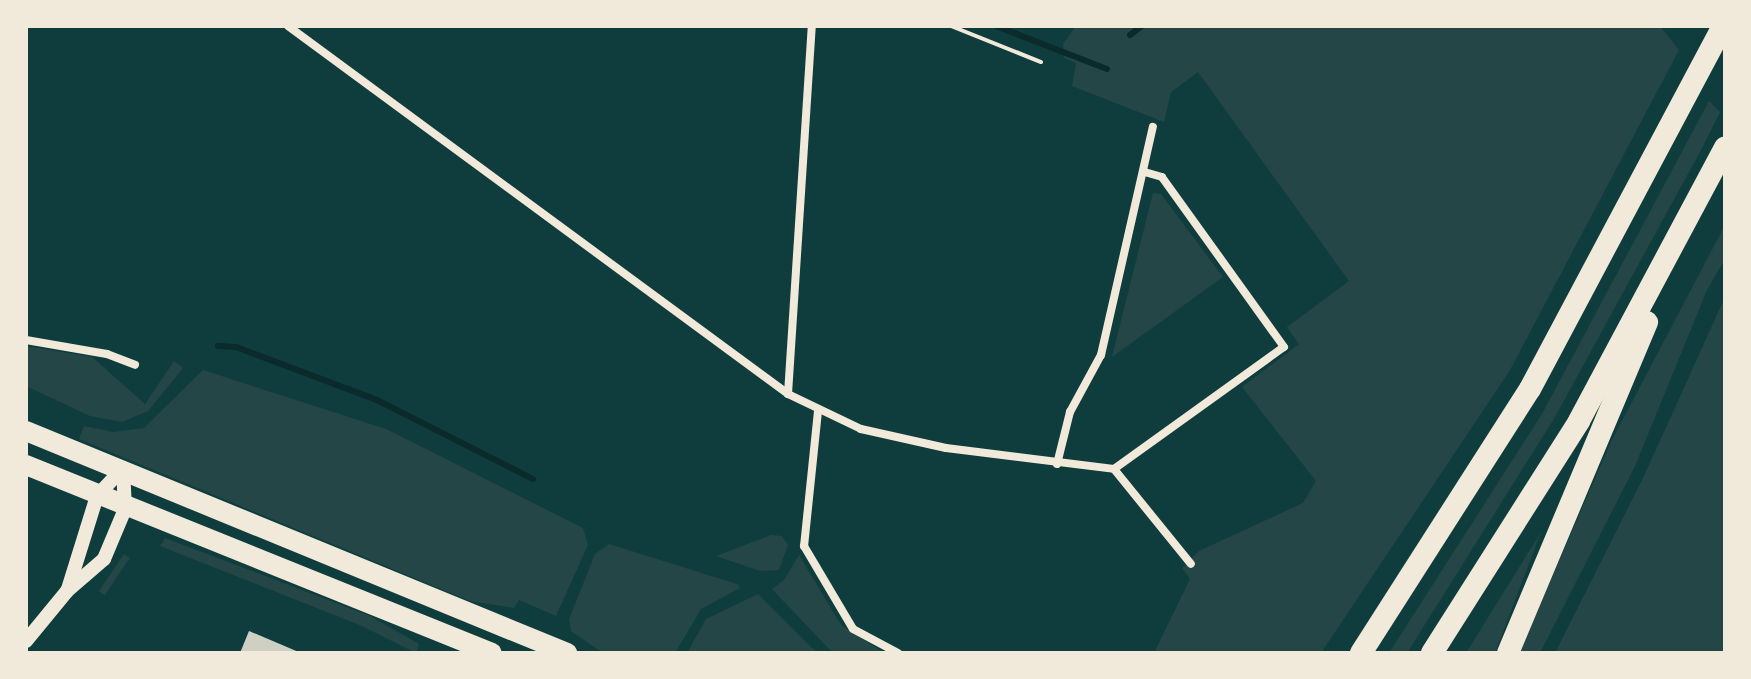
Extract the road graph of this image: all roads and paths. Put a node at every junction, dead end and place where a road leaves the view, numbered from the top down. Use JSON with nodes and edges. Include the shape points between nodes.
{"nodes":[{"id":1,"x":288,"y":26,"type":"edge"},
{"id":2,"x":812,"y":26,"type":"edge"},
{"id":3,"x":951,"y":26,"type":"edge"},
{"id":4,"x":1723,"y":26,"type":"edge"},
{"id":5,"x":1041,"y":62,"type":"dead end"},
{"id":6,"x":1153,"y":127,"type":"dead end"},
{"id":7,"x":1722,"y":152,"type":"edge"},
{"id":8,"x":1144,"y":172,"type":"junction"},
{"id":9,"x":1683,"y":231,"type":"junction"},
{"id":10,"x":26,"y":340,"type":"edge"},
{"id":11,"x":135,"y":365,"type":"dead end"},
{"id":12,"x":788,"y":394,"type":"junction"},
{"id":13,"x":818,"y":411,"type":"junction"},
{"id":14,"x":26,"y":431,"type":"edge"},
{"id":15,"x":1057,"y":464,"type":"junction"},
{"id":16,"x":26,"y":465,"type":"edge"},
{"id":17,"x":123,"y":468,"type":"junction"},
{"id":18,"x":1114,"y":469,"type":"junction"},
{"id":19,"x":97,"y":496,"type":"junction"},
{"id":20,"x":125,"y":509,"type":"junction"},
{"id":21,"x":1191,"y":564,"type":"dead end"},
{"id":22,"x":67,"y":591,"type":"junction"},
{"id":23,"x":26,"y":641,"type":"edge"},
{"id":24,"x":492,"y":653,"type":"edge"},
{"id":25,"x":567,"y":653,"type":"edge"},
{"id":26,"x":898,"y":653,"type":"edge"},
{"id":27,"x":1361,"y":653,"type":"edge"},
{"id":28,"x":1432,"y":653,"type":"edge"},
{"id":29,"x":1508,"y":653,"type":"edge"}],
"edges":[{"from":1,"to":12,"type":"street"},
{"from":2,"to":12,"type":"street"},
{"from":3,"to":5,"type":"path"},
{"from":4,"to":27,"type":"highway","via":[[1530,389]]},
{"from":6,"to":8,"type":"street"},
{"from":7,"to":9,"type":"highway"},
{"from":8,"to":15,"type":"street","via":[[1101,355],[1070,412]]},
{"from":8,"to":18,"type":"street","via":[[1162,177],[1284,347]]},
{"from":9,"to":28,"type":"highway","via":[[1579,421]]},
{"from":9,"to":29,"type":"highway"},
{"from":10,"to":11,"type":"street","via":[[107,354]]},
{"from":12,"to":13,"type":"street"},
{"from":13,"to":15,"type":"street","via":[[861,429]]},
{"from":13,"to":26,"type":"street","via":[[804,546],[853,629]]},
{"from":14,"to":17,"type":"main road"},
{"from":15,"to":18,"type":"street"},
{"from":16,"to":19,"type":"main road"},
{"from":17,"to":19,"type":"street"},
{"from":17,"to":20,"type":"street"},
{"from":17,"to":25,"type":"main road"},
{"from":18,"to":21,"type":"street"},
{"from":19,"to":20,"type":"main road"},
{"from":19,"to":22,"type":"street"},
{"from":20,"to":22,"type":"street","via":[[104,559]]},
{"from":20,"to":24,"type":"main road"},
{"from":22,"to":23,"type":"street"}]}
